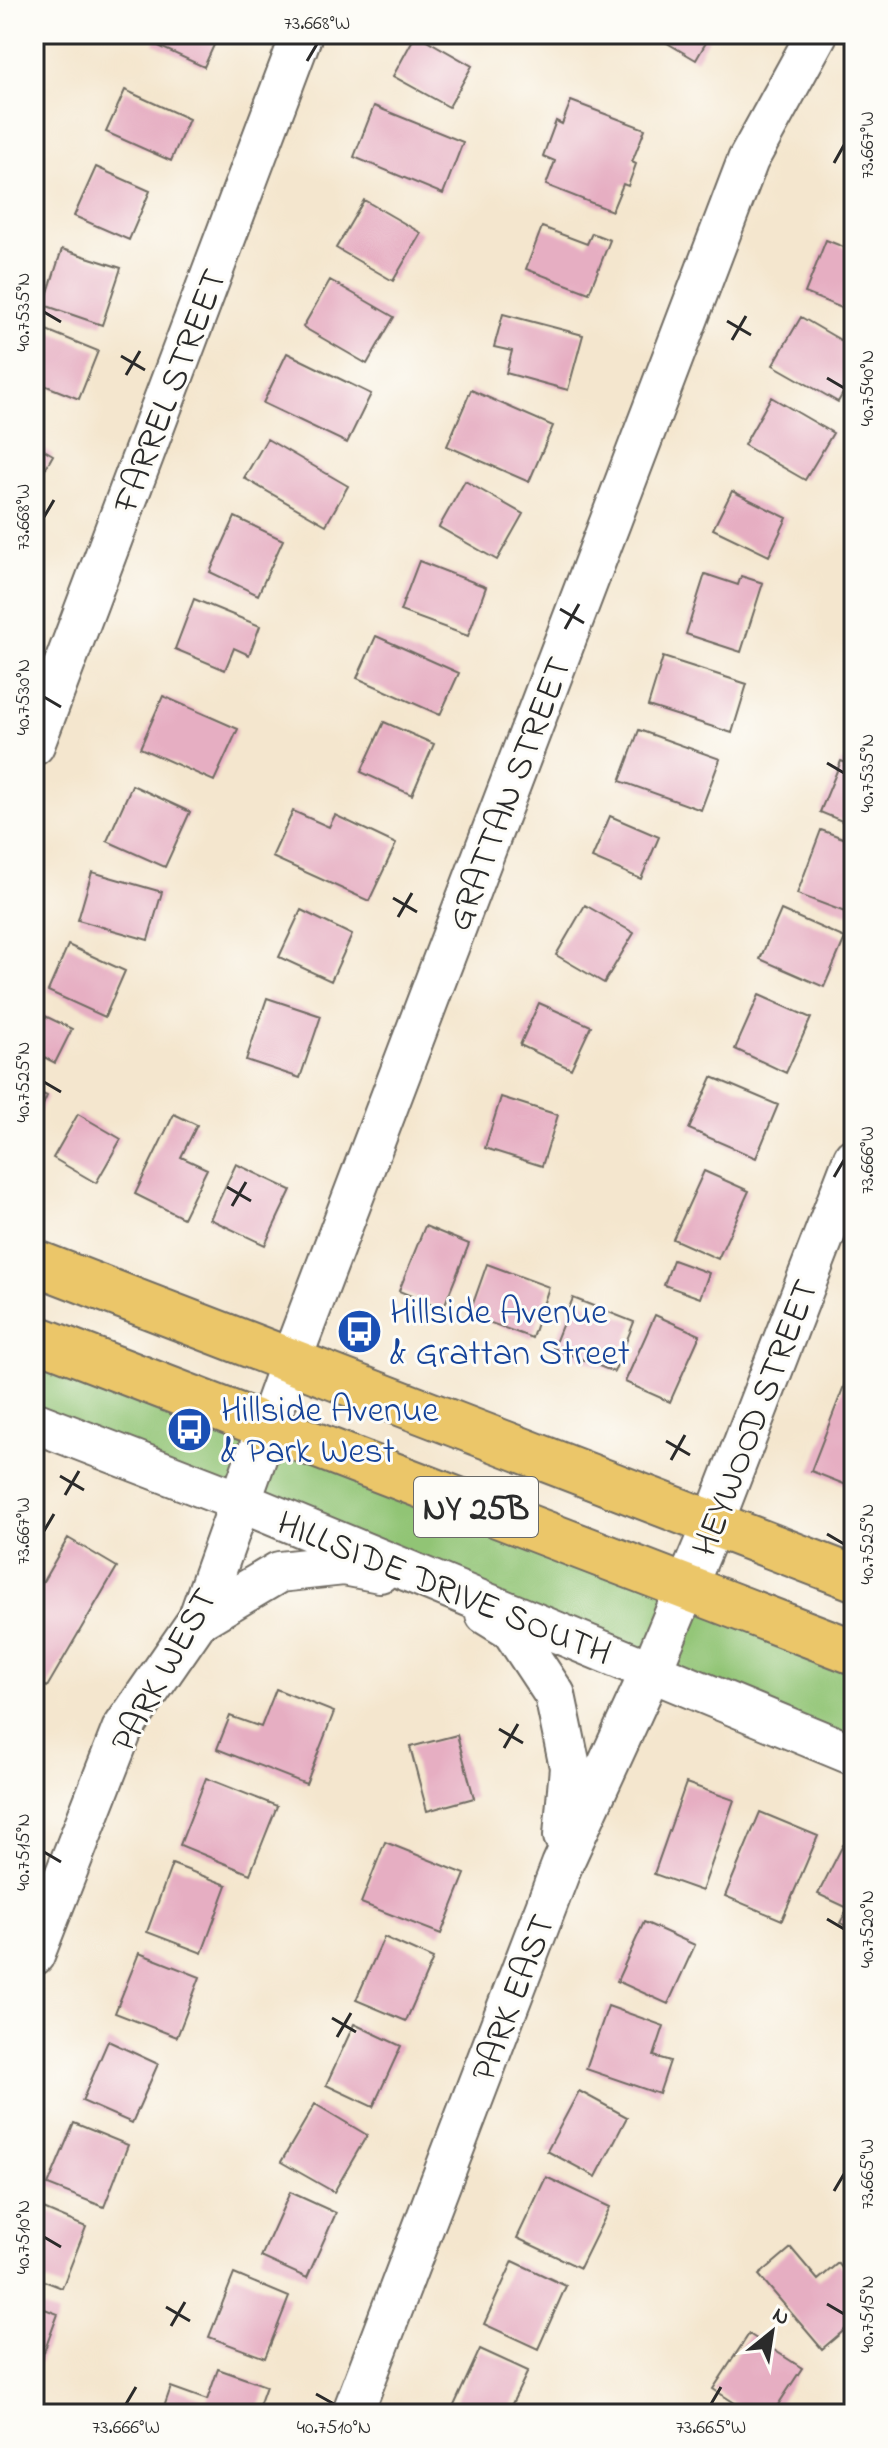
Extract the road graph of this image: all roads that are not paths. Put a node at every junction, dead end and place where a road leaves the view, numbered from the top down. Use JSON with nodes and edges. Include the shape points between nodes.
{"nodes":[{"id":1,"x":302,"y":34,"type":"edge"},
{"id":2,"x":817,"y":34,"type":"edge"},
{"id":3,"x":34,"y":745,"type":"edge"},
{"id":4,"x":854,"y":1158,"type":"edge"},
{"id":5,"x":34,"y":1262,"type":"edge"},
{"id":6,"x":34,"y":1337,"type":"edge"},
{"id":7,"x":291,"y":1360,"type":"junction"},
{"id":8,"x":34,"y":1422,"type":"edge"},
{"id":9,"x":267,"y":1427,"type":"junction"},
{"id":10,"x":241,"y":1502,"type":"junction"},
{"id":11,"x":713,"y":1523,"type":"junction"},
{"id":12,"x":854,"y":1578,"type":"edge"},
{"id":13,"x":433,"y":1581,"type":"junction"},
{"id":14,"x":686,"y":1587,"type":"junction"},
{"id":15,"x":198,"y":1620,"type":"junction"},
{"id":16,"x":854,"y":1652,"type":"edge"},
{"id":17,"x":651,"y":1671,"type":"junction"},
{"id":18,"x":854,"y":1755,"type":"edge"},
{"id":19,"x":562,"y":1865,"type":"junction"},
{"id":20,"x":34,"y":1955,"type":"edge"},
{"id":21,"x":352,"y":2414,"type":"edge"}],
"edges":[{"from":1,"to":3,"type":"street","name":"FARREL STREET"},
{"from":2,"to":7,"type":"street","name":"GRATTAN STREET","via":[[748,160]]},
{"from":4,"to":11,"type":"street","name":"HEYWOOD STREET"},
{"from":5,"to":7,"type":"main road","number":"NY 25B"},
{"from":6,"to":9,"type":"main road","number":"NY 25B"},
{"from":7,"to":9,"type":"street","name":"GRATTAN STREET"},
{"from":7,"to":11,"type":"main road","number":"NY 25B"},
{"from":8,"to":10,"type":"street","name":"HILLSIDE DRIVE SOUTH"},
{"from":9,"to":10,"type":"street","name":"PARK WEST"},
{"from":9,"to":14,"type":"main road","number":"NY 25B"},
{"from":10,"to":13,"type":"street","name":"HILLSIDE DRIVE SOUTH"},
{"from":10,"to":15,"type":"street","name":"PARK WEST"},
{"from":11,"to":12,"type":"main road","number":"NY 25B"},
{"from":11,"to":14,"type":"street","name":"HEYWOOD STREET"},
{"from":13,"to":15,"type":"street","via":[[344,1565],[279,1572]]},
{"from":13,"to":17,"type":"street","name":"HILLSIDE DRIVE SOUTH"},
{"from":13,"to":19,"type":"street","via":[[512,1630],[555,1695],[570,1767]]},
{"from":14,"to":16,"type":"main road","number":"NY 25B"},
{"from":14,"to":17,"type":"street","name":"PARK EAST"},
{"from":15,"to":20,"type":"street","name":"PARK WEST","via":[[122,1730]]},
{"from":17,"to":18,"type":"street","name":"HILLSIDE DRIVE SOUTH"},
{"from":17,"to":19,"type":"street","name":"PARK EAST"},
{"from":19,"to":21,"type":"street","name":"PARK EAST"}]}
